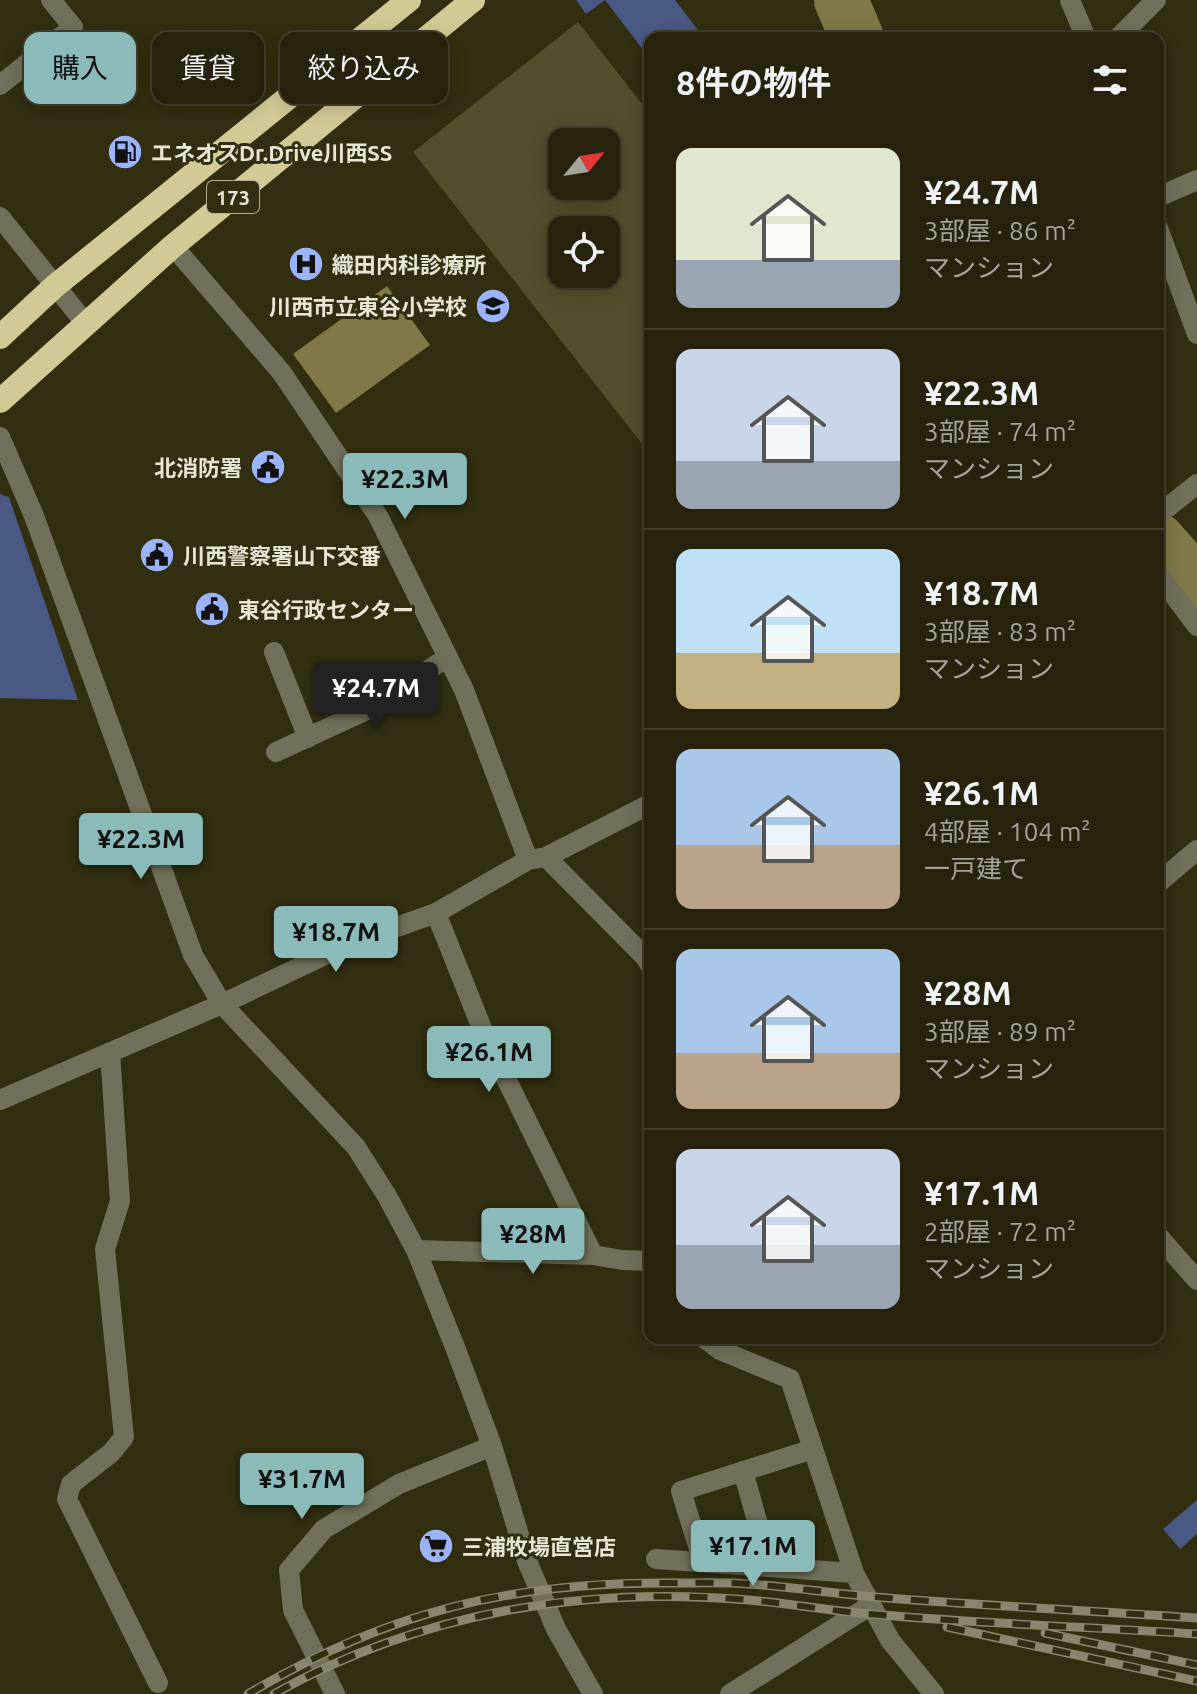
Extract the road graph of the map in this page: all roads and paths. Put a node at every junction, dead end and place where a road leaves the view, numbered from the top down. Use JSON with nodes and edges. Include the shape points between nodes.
{"nodes":[{"id":1,"x":51,"y":0,"type":"edge"},
{"id":2,"x":409,"y":0,"type":"edge"},
{"id":3,"x":473,"y":0,"type":"edge"},
{"id":4,"x":1070,"y":0,"type":"edge"},
{"id":5,"x":1156,"y":0,"type":"edge"},
{"id":6,"x":1083,"y":32,"type":"edge"},
{"id":7,"x":1124,"y":32,"type":"edge"},
{"id":8,"x":0,"y":85,"type":"edge"},
{"id":9,"x":1197,"y":180,"type":"edge"},
{"id":10,"x":1164,"y":194,"type":"edge"},
{"id":11,"x":0,"y":217,"type":"edge"},
{"id":12,"x":1164,"y":244,"type":"edge"},
{"id":13,"x":173,"y":246,"type":"junction"},
{"id":14,"x":55,"y":286,"type":"junction"},
{"id":15,"x":86,"y":324,"type":"junction"},
{"id":16,"x":1197,"y":334,"type":"edge"},
{"id":17,"x":0,"y":337,"type":"edge"},
{"id":18,"x":0,"y":401,"type":"edge"},
{"id":19,"x":0,"y":437,"type":"edge"},
{"id":20,"x":1197,"y":484,"type":"edge"},
{"id":21,"x":1164,"y":510,"type":"edge"},
{"id":22,"x":1164,"y":582,"type":"edge"},
{"id":23,"x":1197,"y":626,"type":"edge"},
{"id":24,"x":274,"y":652,"type":"dead end"},
{"id":25,"x":448,"y":657,"type":"junction"},
{"id":26,"x":308,"y":738,"type":"junction"},
{"id":27,"x":276,"y":752,"type":"dead end"},
{"id":28,"x":644,"y":807,"type":"edge"},
{"id":29,"x":1197,"y":850,"type":"edge"},
{"id":30,"x":537,"y":858,"type":"junction"},
{"id":31,"x":1164,"y":878,"type":"edge"},
{"id":32,"x":436,"y":913,"type":"junction"},
{"id":33,"x":644,"y":956,"type":"edge"},
{"id":34,"x":222,"y":1004,"type":"junction"},
{"id":35,"x":110,"y":1052,"type":"junction"},
{"id":36,"x":0,"y":1100,"type":"edge"},
{"id":37,"x":1164,"y":1243,"type":"edge"},
{"id":38,"x":416,"y":1250,"type":"junction"},
{"id":39,"x":593,"y":1255,"type":"junction"},
{"id":40,"x":644,"y":1260,"type":"edge"},
{"id":41,"x":1197,"y":1280,"type":"edge"},
{"id":42,"x":712,"y":1344,"type":"edge"},
{"id":43,"x":492,"y":1446,"type":"junction"},
{"id":44,"x":813,"y":1449,"type":"junction"},
{"id":45,"x":743,"y":1471,"type":"junction"},
{"id":46,"x":656,"y":1559,"type":"dead end"},
{"id":47,"x":703,"y":1562,"type":"junction"},
{"id":48,"x":770,"y":1567,"type":"junction"},
{"id":49,"x":854,"y":1573,"type":"junction"},
{"id":50,"x":871,"y":1605,"type":"junction"},
{"id":51,"x":158,"y":1683,"type":"dead end"},
{"id":52,"x":928,"y":1692,"type":"edge"},
{"id":53,"x":335,"y":1694,"type":"edge"},
{"id":54,"x":593,"y":1694,"type":"edge"},
{"id":55,"x":730,"y":1694,"type":"edge"}],
"edges":[{"from":1,"to":8,"type":"street","via":[[73,27]]},
{"from":2,"to":14,"type":"highway","number":"173"},
{"from":3,"to":13,"type":"highway","number":"173"},
{"from":4,"to":6,"type":"street"},
{"from":5,"to":7,"type":"street"},
{"from":9,"to":10,"type":"street"},
{"from":11,"to":14,"type":"street"},
{"from":12,"to":16,"type":"street"},
{"from":13,"to":15,"type":"highway","number":"173"},
{"from":13,"to":25,"type":"street","via":[[282,373],[378,516]]},
{"from":14,"to":15,"type":"street"},
{"from":14,"to":17,"type":"highway","number":"173"},
{"from":15,"to":18,"type":"highway","number":"173"},
{"from":19,"to":34,"type":"street","via":[[34,516],[174,907],[193,955]]},
{"from":20,"to":21,"type":"street"},
{"from":22,"to":23,"type":"street"},
{"from":24,"to":26,"type":"street"},
{"from":25,"to":26,"type":"street","via":[[369,709]]},
{"from":25,"to":30,"type":"street"},
{"from":26,"to":27,"type":"street"},
{"from":28,"to":30,"type":"street"},
{"from":29,"to":31,"type":"street"},
{"from":30,"to":32,"type":"street"},
{"from":30,"to":33,"type":"street"},
{"from":32,"to":34,"type":"street","via":[[346,945]]},
{"from":32,"to":39,"type":"street","via":[[485,1036]]},
{"from":34,"to":35,"type":"street"},
{"from":34,"to":38,"type":"street","via":[[356,1147]]},
{"from":35,"to":36,"type":"street"},
{"from":35,"to":51,"type":"street","via":[[120,1201],[105,1249],[124,1437],[71,1484],[67,1499]]},
{"from":37,"to":41,"type":"street"},
{"from":38,"to":39,"type":"street"},
{"from":38,"to":43,"type":"street"},
{"from":39,"to":40,"type":"street"},
{"from":42,"to":44,"type":"street","via":[[790,1379]]},
{"from":43,"to":53,"type":"street","via":[[399,1484],[324,1529],[289,1570],[293,1610]]},
{"from":43,"to":54,"type":"street","via":[[527,1561],[556,1629]]},
{"from":44,"to":45,"type":"street"},
{"from":44,"to":49,"type":"street"},
{"from":45,"to":47,"type":"street","via":[[681,1491]]},
{"from":45,"to":48,"type":"street"},
{"from":46,"to":47,"type":"street"},
{"from":47,"to":48,"type":"street"},
{"from":48,"to":49,"type":"street"},
{"from":49,"to":50,"type":"street"},
{"from":50,"to":52,"type":"street"},
{"from":50,"to":55,"type":"street"}]}
